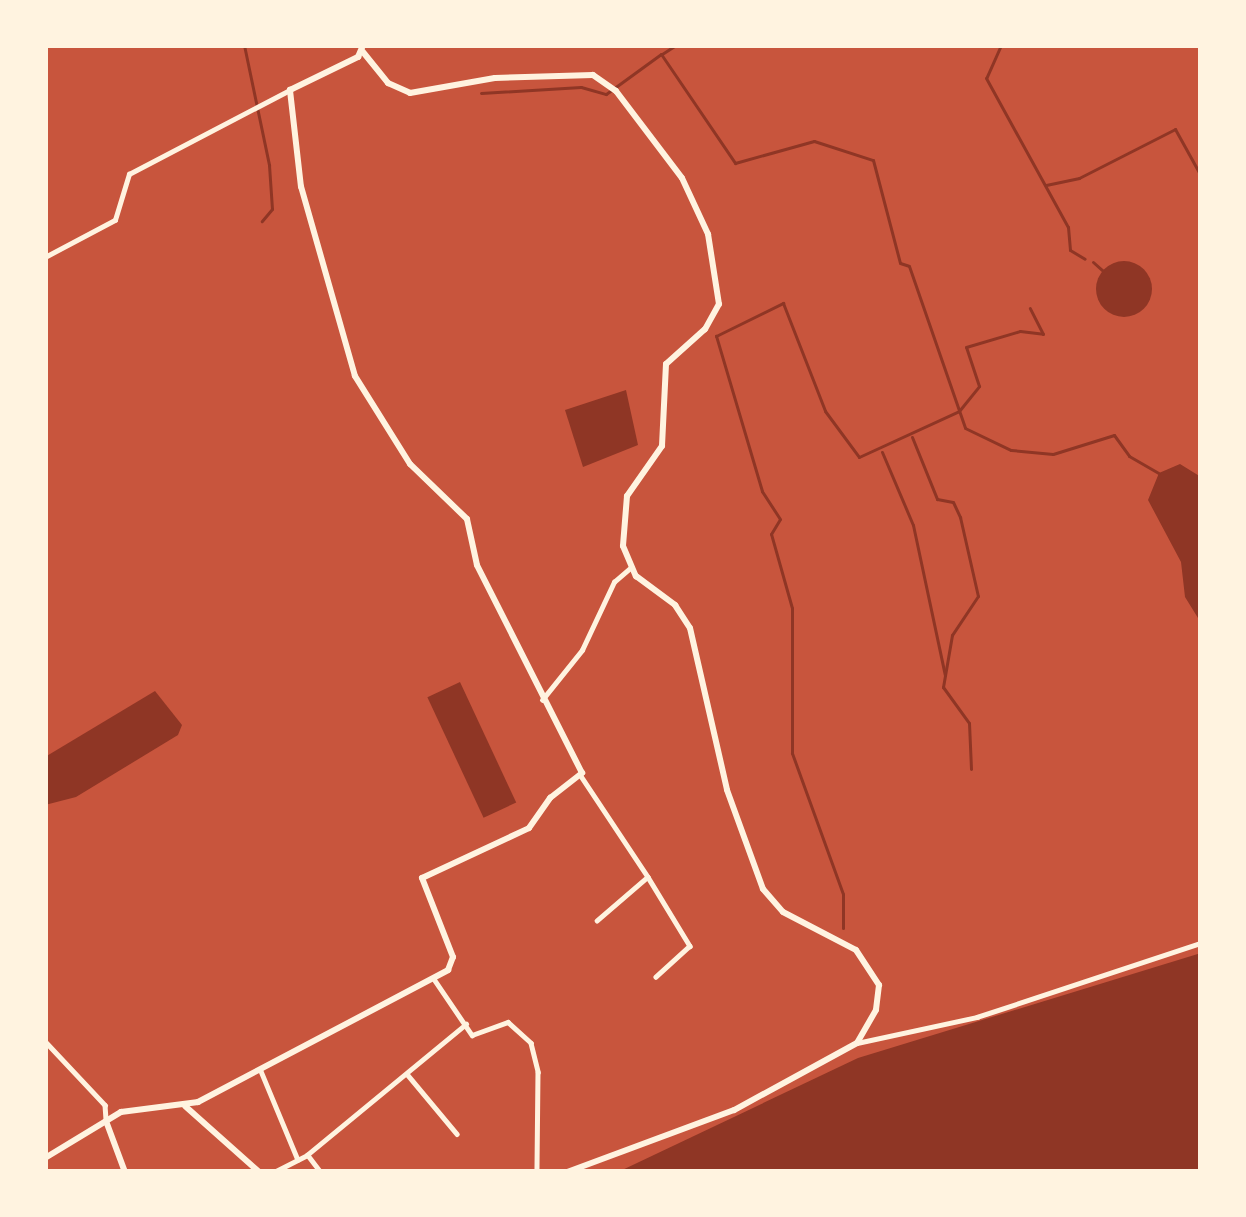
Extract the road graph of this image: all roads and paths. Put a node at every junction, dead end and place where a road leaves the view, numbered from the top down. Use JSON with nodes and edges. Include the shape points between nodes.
{"nodes":[{"id":1,"x":363,"y":48,"type":"edge"},
{"id":2,"x":290,"y":90,"type":"junction"},
{"id":3,"x":45,"y":257,"type":"edge"},
{"id":4,"x":631,"y":567,"type":"junction"},
{"id":5,"x":542,"y":700,"type":"junction"},
{"id":6,"x":581,"y":776,"type":"junction"},
{"id":7,"x":648,"y":877,"type":"junction"},
{"id":8,"x":597,"y":921,"type":"dead end"},
{"id":9,"x":1201,"y":943,"type":"edge"},
{"id":10,"x":656,"y":976,"type":"dead end"},
{"id":11,"x":434,"y":979,"type":"junction"},
{"id":12,"x":466,"y":1024,"type":"junction"},
{"id":13,"x":45,"y":1041,"type":"edge"},
{"id":14,"x":856,"y":1042,"type":"junction"},
{"id":15,"x":261,"y":1071,"type":"junction"},
{"id":16,"x":407,"y":1074,"type":"junction"},
{"id":17,"x":182,"y":1107,"type":"junction"},
{"id":18,"x":106,"y":1121,"type":"junction"},
{"id":19,"x":457,"y":1133,"type":"dead end"},
{"id":20,"x":307,"y":1155,"type":"junction"},
{"id":21,"x":45,"y":1158,"type":"edge"},
{"id":22,"x":298,"y":1160,"type":"junction"},
{"id":23,"x":125,"y":1172,"type":"edge"},
{"id":24,"x":259,"y":1172,"type":"edge"},
{"id":25,"x":274,"y":1172,"type":"edge"},
{"id":26,"x":320,"y":1172,"type":"edge"},
{"id":27,"x":537,"y":1172,"type":"edge"},
{"id":28,"x":567,"y":1172,"type":"edge"}],
"edges":[{"from":1,"to":2,"type":"main road"},
{"from":1,"to":4,"type":"main road","via":[[404,93],[553,74],[607,82],[692,196],[719,284],[709,324],[666,364],[662,446],[622,514]]},
{"from":2,"to":3,"type":"street","via":[[129,174],[115,220]]},
{"from":2,"to":5,"type":"main road","via":[[305,204],[357,382],[410,464],[467,519],[478,565],[511,619]]},
{"from":4,"to":5,"type":"street"},
{"from":4,"to":14,"type":"main road","via":[[690,628],[727,790],[763,889],[783,912],[856,950],[877,977],[878,1002]]},
{"from":5,"to":6,"type":"main road","via":[[580,759]]},
{"from":6,"to":7,"type":"street"},
{"from":6,"to":11,"type":"main road","via":[[550,797],[529,828],[422,878],[454,961]]},
{"from":7,"to":8,"type":"street"},
{"from":7,"to":10,"type":"street","via":[[690,946]]},
{"from":9,"to":14,"type":"street","via":[[977,1017]]},
{"from":11,"to":12,"type":"street"},
{"from":11,"to":15,"type":"main road"},
{"from":12,"to":16,"type":"street"},
{"from":12,"to":27,"type":"street","via":[[474,1036],[512,1023],[531,1043]]},
{"from":13,"to":18,"type":"street","via":[[105,1106]]},
{"from":14,"to":28,"type":"main road","via":[[734,1110]]},
{"from":15,"to":17,"type":"main road"},
{"from":15,"to":22,"type":"street"},
{"from":16,"to":19,"type":"street"},
{"from":16,"to":20,"type":"street"},
{"from":17,"to":18,"type":"main road","via":[[128,1109]]},
{"from":17,"to":24,"type":"main road"},
{"from":18,"to":21,"type":"main road"},
{"from":18,"to":23,"type":"main road"},
{"from":20,"to":22,"type":"street"},
{"from":20,"to":26,"type":"street"},
{"from":22,"to":25,"type":"street"}]}
